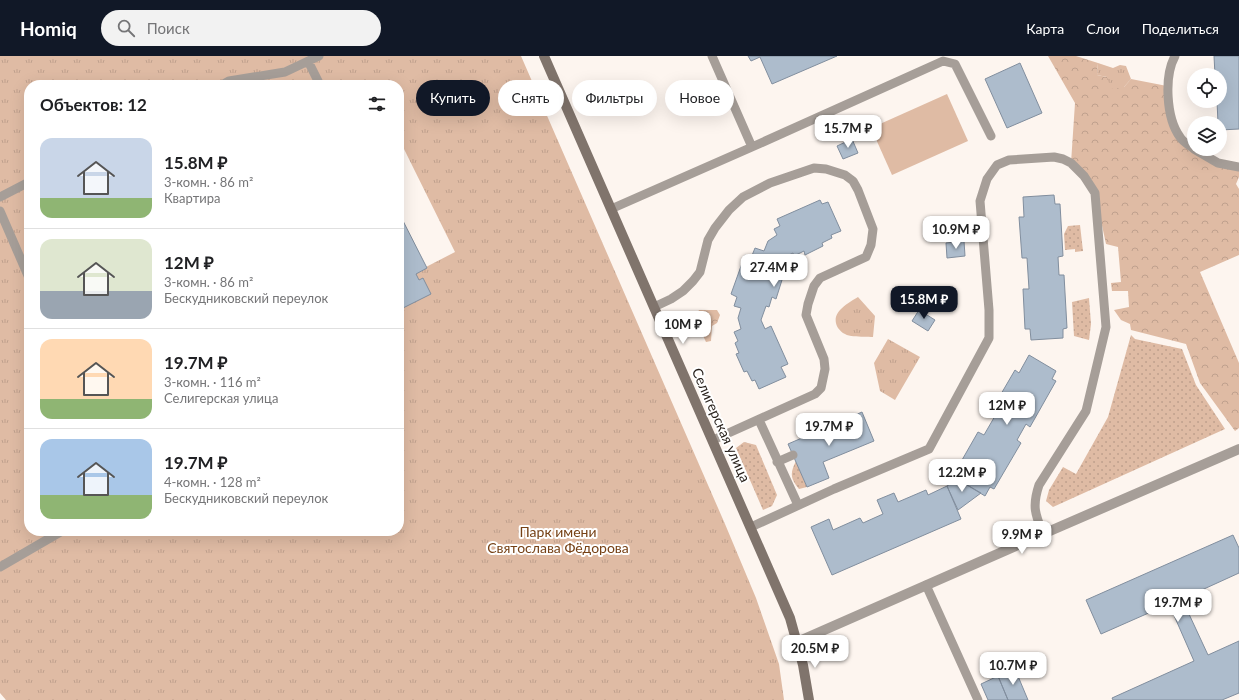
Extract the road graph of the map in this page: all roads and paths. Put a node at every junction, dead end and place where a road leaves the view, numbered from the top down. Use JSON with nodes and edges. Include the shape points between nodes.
{"nodes":[{"id":1,"x":319,"y":56,"type":"edge"},
{"id":2,"x":544,"y":56,"type":"edge"},
{"id":3,"x":712,"y":56,"type":"edge"},
{"id":4,"x":1175,"y":56,"type":"edge"},
{"id":5,"x":308,"y":61,"type":"junction"},
{"id":6,"x":235,"y":80,"type":"edge"},
{"id":7,"x":318,"y":80,"type":"edge"},
{"id":8,"x":991,"y":136,"type":"dead end"},
{"id":9,"x":1187,"y":143,"type":"edge"},
{"id":10,"x":752,"y":147,"type":"junction"},
{"id":11,"x":1206,"y":156,"type":"edge"},
{"id":12,"x":1239,"y":167,"type":"edge"},
{"id":13,"x":24,"y":185,"type":"edge"},
{"id":14,"x":0,"y":197,"type":"edge"},
{"id":15,"x":611,"y":209,"type":"junction"},
{"id":16,"x":0,"y":211,"type":"edge"},
{"id":17,"x":24,"y":266,"type":"edge"},
{"id":18,"x":654,"y":307,"type":"junction"},
{"id":19,"x":758,"y":420,"type":"junction"},
{"id":20,"x":713,"y":440,"type":"junction"},
{"id":21,"x":1239,"y":450,"type":"edge"},
{"id":22,"x":793,"y":455,"type":"dead end"},
{"id":23,"x":777,"y":462,"type":"junction"},
{"id":24,"x":798,"y":506,"type":"junction"},
{"id":25,"x":751,"y":527,"type":"junction"},
{"id":26,"x":1043,"y":534,"type":"junction"},
{"id":27,"x":53,"y":536,"type":"edge"},
{"id":28,"x":0,"y":567,"type":"edge"},
{"id":29,"x":926,"y":585,"type":"junction"},
{"id":30,"x":797,"y":642,"type":"junction"},
{"id":31,"x":809,"y":700,"type":"edge"},
{"id":32,"x":978,"y":700,"type":"edge"}],
"edges":[{"from":1,"to":5,"type":"lane"},
{"from":2,"to":15,"type":"street","name":"Селигерская улица"},
{"from":3,"to":10,"type":"lane"},
{"from":4,"to":9,"type":"lane","via":[[1167,86],[1170,110],[1176,131]]},
{"from":5,"to":6,"type":"lane","via":[[285,72]]},
{"from":5,"to":7,"type":"lane"},
{"from":8,"to":10,"type":"lane","via":[[955,64],[943,62]]},
{"from":10,"to":15,"type":"lane"},
{"from":11,"to":12,"type":"lane","via":[[1218,163]]},
{"from":13,"to":14,"type":"lane"},
{"from":15,"to":18,"type":"street","name":"Селигерская улица"},
{"from":16,"to":17,"type":"lane"},
{"from":18,"to":19,"type":"lane","via":[[671,299],[693,281],[700,272],[708,240],[715,228],[743,197],[770,183],[814,168],[835,171],[853,181],[873,229],[871,245],[866,256],[820,278],[812,291],[806,315],[824,359],[825,369],[821,388],[816,394]]},
{"from":18,"to":20,"type":"street","name":"Селигерская улица"},
{"from":19,"to":20,"type":"lane"},
{"from":19,"to":23,"type":"lane"},
{"from":20,"to":25,"type":"street","name":"Селигерская улица"},
{"from":21,"to":26,"type":"street"},
{"from":22,"to":23,"type":"lane"},
{"from":23,"to":24,"type":"lane"},
{"from":24,"to":25,"type":"lane"},
{"from":24,"to":26,"type":"lane","via":[[929,449],[989,338],[980,201],[988,179],[997,165],[1010,160],[1054,156],[1070,163],[1084,176],[1095,193],[1106,327],[1086,411],[1039,485],[1035,507],[1036,518]]},
{"from":25,"to":30,"type":"street","name":"Селигерская улица","via":[[790,618]]},
{"from":26,"to":29,"type":"street"},
{"from":27,"to":28,"type":"lane"},
{"from":29,"to":30,"type":"street"},
{"from":29,"to":32,"type":"lane"},
{"from":30,"to":31,"type":"street","name":"Селигерская улица"}]}
